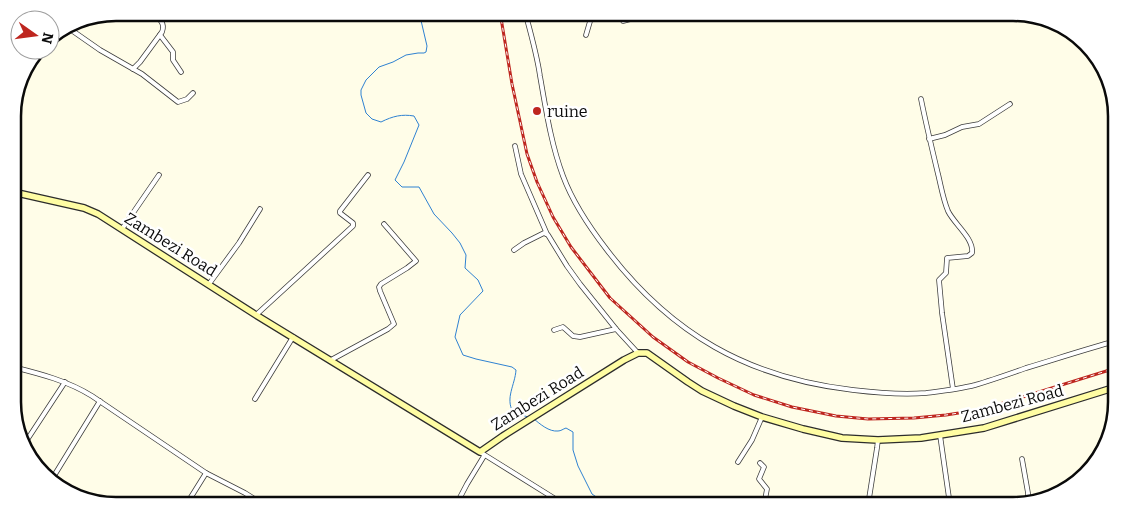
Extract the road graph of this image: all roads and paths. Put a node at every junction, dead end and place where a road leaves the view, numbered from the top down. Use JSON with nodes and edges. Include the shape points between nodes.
{"nodes":[{"id":1,"x":161,"y":21,"type":"edge"},
{"id":2,"x":527,"y":21,"type":"edge"},
{"id":3,"x":590,"y":21,"type":"edge"},
{"id":4,"x":74,"y":32,"type":"edge"},
{"id":5,"x":160,"y":35,"type":"junction"},
{"id":6,"x":586,"y":36,"type":"dead end"},
{"id":7,"x":133,"y":69,"type":"junction"},
{"id":8,"x":181,"y":72,"type":"dead end"},
{"id":9,"x":193,"y":93,"type":"dead end"},
{"id":10,"x":921,"y":99,"type":"dead end"},
{"id":11,"x":1010,"y":104,"type":"dead end"},
{"id":12,"x":929,"y":139,"type":"junction"},
{"id":13,"x":515,"y":146,"type":"dead end"},
{"id":14,"x":159,"y":175,"type":"dead end"},
{"id":15,"x":368,"y":175,"type":"dead end"},
{"id":16,"x":21,"y":194,"type":"edge"},
{"id":17,"x":260,"y":208,"type":"dead end"},
{"id":18,"x":384,"y":224,"type":"dead end"},
{"id":19,"x":122,"y":229,"type":"junction"},
{"id":20,"x":546,"y":234,"type":"junction"},
{"id":21,"x":514,"y":250,"type":"dead end"},
{"id":22,"x":209,"y":284,"type":"junction"},
{"id":23,"x":256,"y":315,"type":"junction"},
{"id":24,"x":616,"y":329,"type":"junction"},
{"id":25,"x":554,"y":330,"type":"dead end"},
{"id":26,"x":293,"y":337,"type":"junction"},
{"id":27,"x":1108,"y":343,"type":"edge"},
{"id":28,"x":638,"y":353,"type":"junction"},
{"id":29,"x":331,"y":360,"type":"junction"},
{"id":30,"x":21,"y":369,"type":"edge"},
{"id":31,"x":65,"y":382,"type":"junction"},
{"id":32,"x":953,"y":389,"type":"junction"},
{"id":33,"x":1108,"y":390,"type":"edge"},
{"id":34,"x":255,"y":399,"type":"dead end"},
{"id":35,"x":100,"y":401,"type":"junction"},
{"id":36,"x":762,"y":417,"type":"junction"},
{"id":37,"x":940,"y":435,"type":"junction"},
{"id":38,"x":28,"y":438,"type":"edge"},
{"id":39,"x":878,"y":440,"type":"junction"},
{"id":40,"x":482,"y":454,"type":"junction"},
{"id":41,"x":1022,"y":459,"type":"dead end"},
{"id":42,"x":738,"y":462,"type":"dead end"},
{"id":43,"x":760,"y":463,"type":"dead end"},
{"id":44,"x":206,"y":473,"type":"junction"},
{"id":45,"x":55,"y":474,"type":"edge"},
{"id":46,"x":1028,"y":496,"type":"edge"},
{"id":47,"x":191,"y":497,"type":"edge"},
{"id":48,"x":250,"y":497,"type":"edge"},
{"id":49,"x":460,"y":497,"type":"edge"},
{"id":50,"x":552,"y":497,"type":"edge"},
{"id":51,"x":766,"y":497,"type":"edge"},
{"id":52,"x":869,"y":497,"type":"edge"},
{"id":53,"x":949,"y":497,"type":"edge"}],
"edges":[{"from":1,"to":5,"type":"street","via":[[164,28]]},
{"from":2,"to":32,"type":"street","via":[[554,148],[567,186],[597,238],[633,281],[664,311],[720,351],[780,376],[810,384],[886,394]]},
{"from":3,"to":6,"type":"street"},
{"from":4,"to":7,"type":"street"},
{"from":5,"to":7,"type":"street"},
{"from":5,"to":8,"type":"street"},
{"from":7,"to":9,"type":"street","via":[[178,102]]},
{"from":10,"to":12,"type":"street"},
{"from":11,"to":12,"type":"street","via":[[979,124]]},
{"from":12,"to":32,"type":"street","via":[[949,212],[973,251],[970,255],[947,258],[946,273],[939,280]]},
{"from":13,"to":20,"type":"street","via":[[521,174]]},
{"from":14,"to":19,"type":"street"},
{"from":15,"to":23,"type":"street","via":[[339,212],[353,226]]},
{"from":16,"to":19,"type":"main road","name":"Zambezi Road","via":[[84,208]]},
{"from":17,"to":22,"type":"street"},
{"from":18,"to":29,"type":"street","via":[[416,261],[379,287],[394,324]]},
{"from":19,"to":22,"type":"main road","name":"Zambezi Road"},
{"from":20,"to":21,"type":"street"},
{"from":20,"to":24,"type":"street"},
{"from":22,"to":23,"type":"main road","name":"Zambezi Road"},
{"from":23,"to":26,"type":"main road","name":"Zambezi Road"},
{"from":24,"to":25,"type":"street","via":[[580,337],[563,327]]},
{"from":24,"to":28,"type":"street"},
{"from":26,"to":29,"type":"main road","name":"Zambezi Road"},
{"from":26,"to":34,"type":"street"},
{"from":27,"to":32,"type":"street"},
{"from":28,"to":36,"type":"main road","name":"Zambezi Road","via":[[647,353],[716,398]]},
{"from":28,"to":40,"type":"main road","name":"Zambezi Road","via":[[503,436]]},
{"from":29,"to":40,"type":"main road","name":"Zambezi Road"},
{"from":30,"to":31,"type":"street"},
{"from":31,"to":35,"type":"street"},
{"from":31,"to":38,"type":"street"},
{"from":33,"to":37,"type":"main road","name":"Zambezi Road","via":[[984,428]]},
{"from":35,"to":44,"type":"street"},
{"from":35,"to":45,"type":"street"},
{"from":36,"to":39,"type":"main road","name":"Zambezi Road","via":[[842,438]]},
{"from":36,"to":42,"type":"street"},
{"from":37,"to":39,"type":"main road","name":"Zambezi Road"},
{"from":37,"to":53,"type":"street"},
{"from":39,"to":52,"type":"street"},
{"from":40,"to":49,"type":"street"},
{"from":40,"to":50,"type":"street"},
{"from":41,"to":46,"type":"street"},
{"from":43,"to":51,"type":"street","via":[[764,466],[759,480],[767,489]]},
{"from":44,"to":47,"type":"street"},
{"from":44,"to":48,"type":"street"}]}
